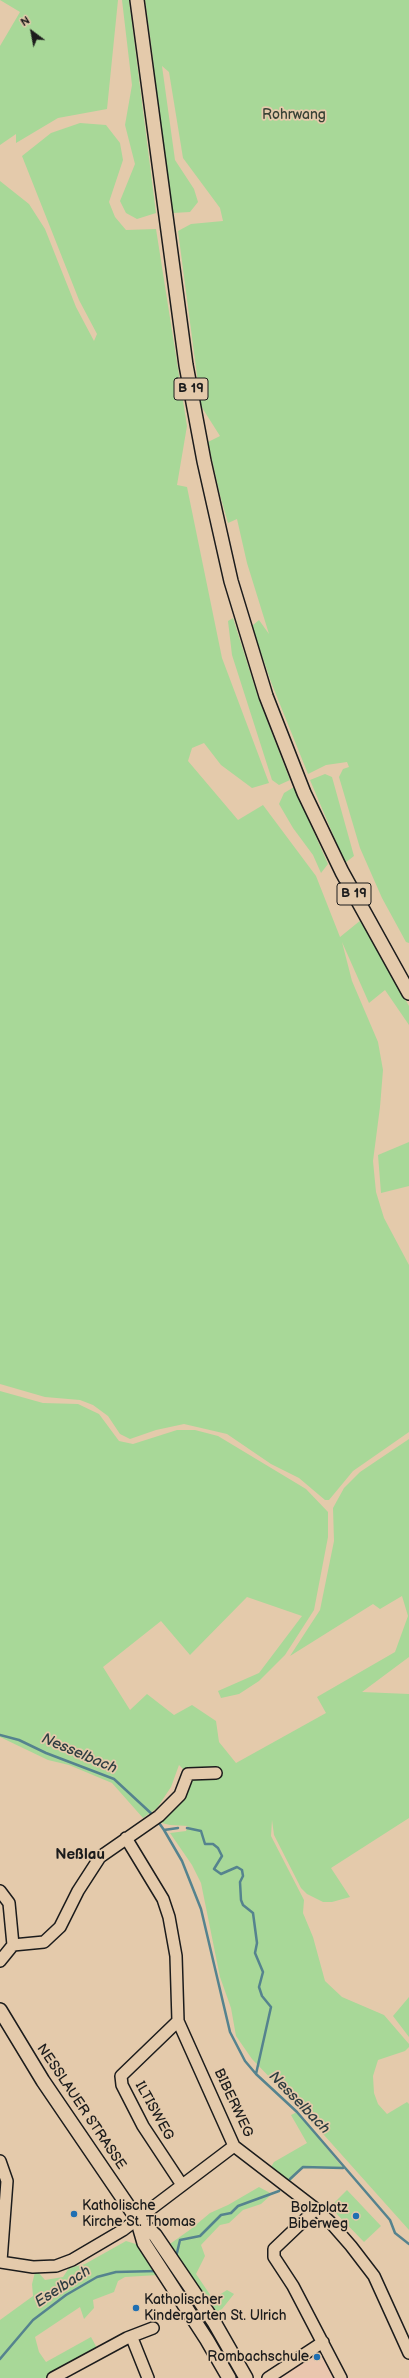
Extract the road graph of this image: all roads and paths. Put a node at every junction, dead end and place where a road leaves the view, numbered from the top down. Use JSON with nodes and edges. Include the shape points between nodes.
{"nodes":[{"id":1,"x":137,"y":0,"type":"edge"},
{"id":2,"x":409,"y":993,"type":"edge"},
{"id":3,"x":216,"y":1774,"type":"dead end"},
{"id":4,"x":126,"y":1838,"type":"junction"},
{"id":5,"x":0,"y":1891,"type":"edge"},
{"id":6,"x":13,"y":1946,"type":"junction"},
{"id":7,"x":0,"y":1960,"type":"edge"},
{"id":8,"x":0,"y":2010,"type":"edge"},
{"id":9,"x":178,"y":2021,"type":"junction"},
{"id":10,"x":234,"y":2146,"type":"junction"},
{"id":11,"x":0,"y":2161,"type":"edge"},
{"id":12,"x":182,"y":2185,"type":"junction"},
{"id":13,"x":316,"y":2209,"type":"junction"},
{"id":14,"x":137,"y":2219,"type":"junction"},
{"id":15,"x":1,"y":2262,"type":"edge"},
{"id":16,"x":153,"y":2328,"type":"dead end"},
{"id":17,"x":132,"y":2338,"type":"junction"},
{"id":18,"x":323,"y":2342,"type":"junction"},
{"id":19,"x":409,"y":2353,"type":"edge"},
{"id":20,"x":53,"y":2378,"type":"edge"},
{"id":21,"x":148,"y":2378,"type":"edge"},
{"id":22,"x":229,"y":2378,"type":"edge"},
{"id":23,"x":246,"y":2378,"type":"edge"},
{"id":24,"x":268,"y":2378,"type":"edge"},
{"id":25,"x":341,"y":2378,"type":"edge"}],
"edges":[{"from":1,"to":2,"type":"main road","number":"B 19","via":[[178,309],[204,461],[242,621],[266,696],[304,793],[345,878]]},
{"from":3,"to":4,"type":"street","via":[[188,1774],[180,1795],[157,1818]]},
{"from":4,"to":6,"type":"street","via":[[100,1857],[78,1891],[60,1927],[44,1942]]},
{"from":4,"to":9,"type":"street","name":"BIBERWEG","via":[[163,1899],[169,1917],[176,1956]]},
{"from":5,"to":6,"type":"street","via":[[9,1903]]},
{"from":6,"to":7,"type":"street"},
{"from":8,"to":14,"type":"main road","name":"NESSLAUER STRASSE","via":[[43,2080]]},
{"from":9,"to":10,"type":"street","name":"BIBERWEG"},
{"from":9,"to":12,"type":"street","name":"ILTISWEG","via":[[121,2076],[122,2085],[143,2126]]},
{"from":10,"to":12,"type":"street"},
{"from":10,"to":13,"type":"street","name":"BIBERWEG"},
{"from":11,"to":15,"type":"street","via":[[7,2181]]},
{"from":12,"to":14,"type":"street"},
{"from":13,"to":18,"type":"street","via":[[274,2249],[274,2257]]},
{"from":13,"to":19,"type":"street","name":"BIBERWEG","via":[[330,2222],[374,2276]]},
{"from":14,"to":15,"type":"street","via":[[99,2245],[56,2266],[33,2267]]},
{"from":14,"to":22,"type":"main road","name":"NESSLAUER STRASSE","via":[[144,2243]]},
{"from":14,"to":23,"type":"main road","name":"NESSLAUER STRASSE","via":[[155,2235],[214,2322]]},
{"from":16,"to":17,"type":"street"},
{"from":17,"to":20,"type":"street","via":[[127,2338]]},
{"from":17,"to":21,"type":"street"},
{"from":18,"to":24,"type":"street"},
{"from":18,"to":25,"type":"street"}]}
